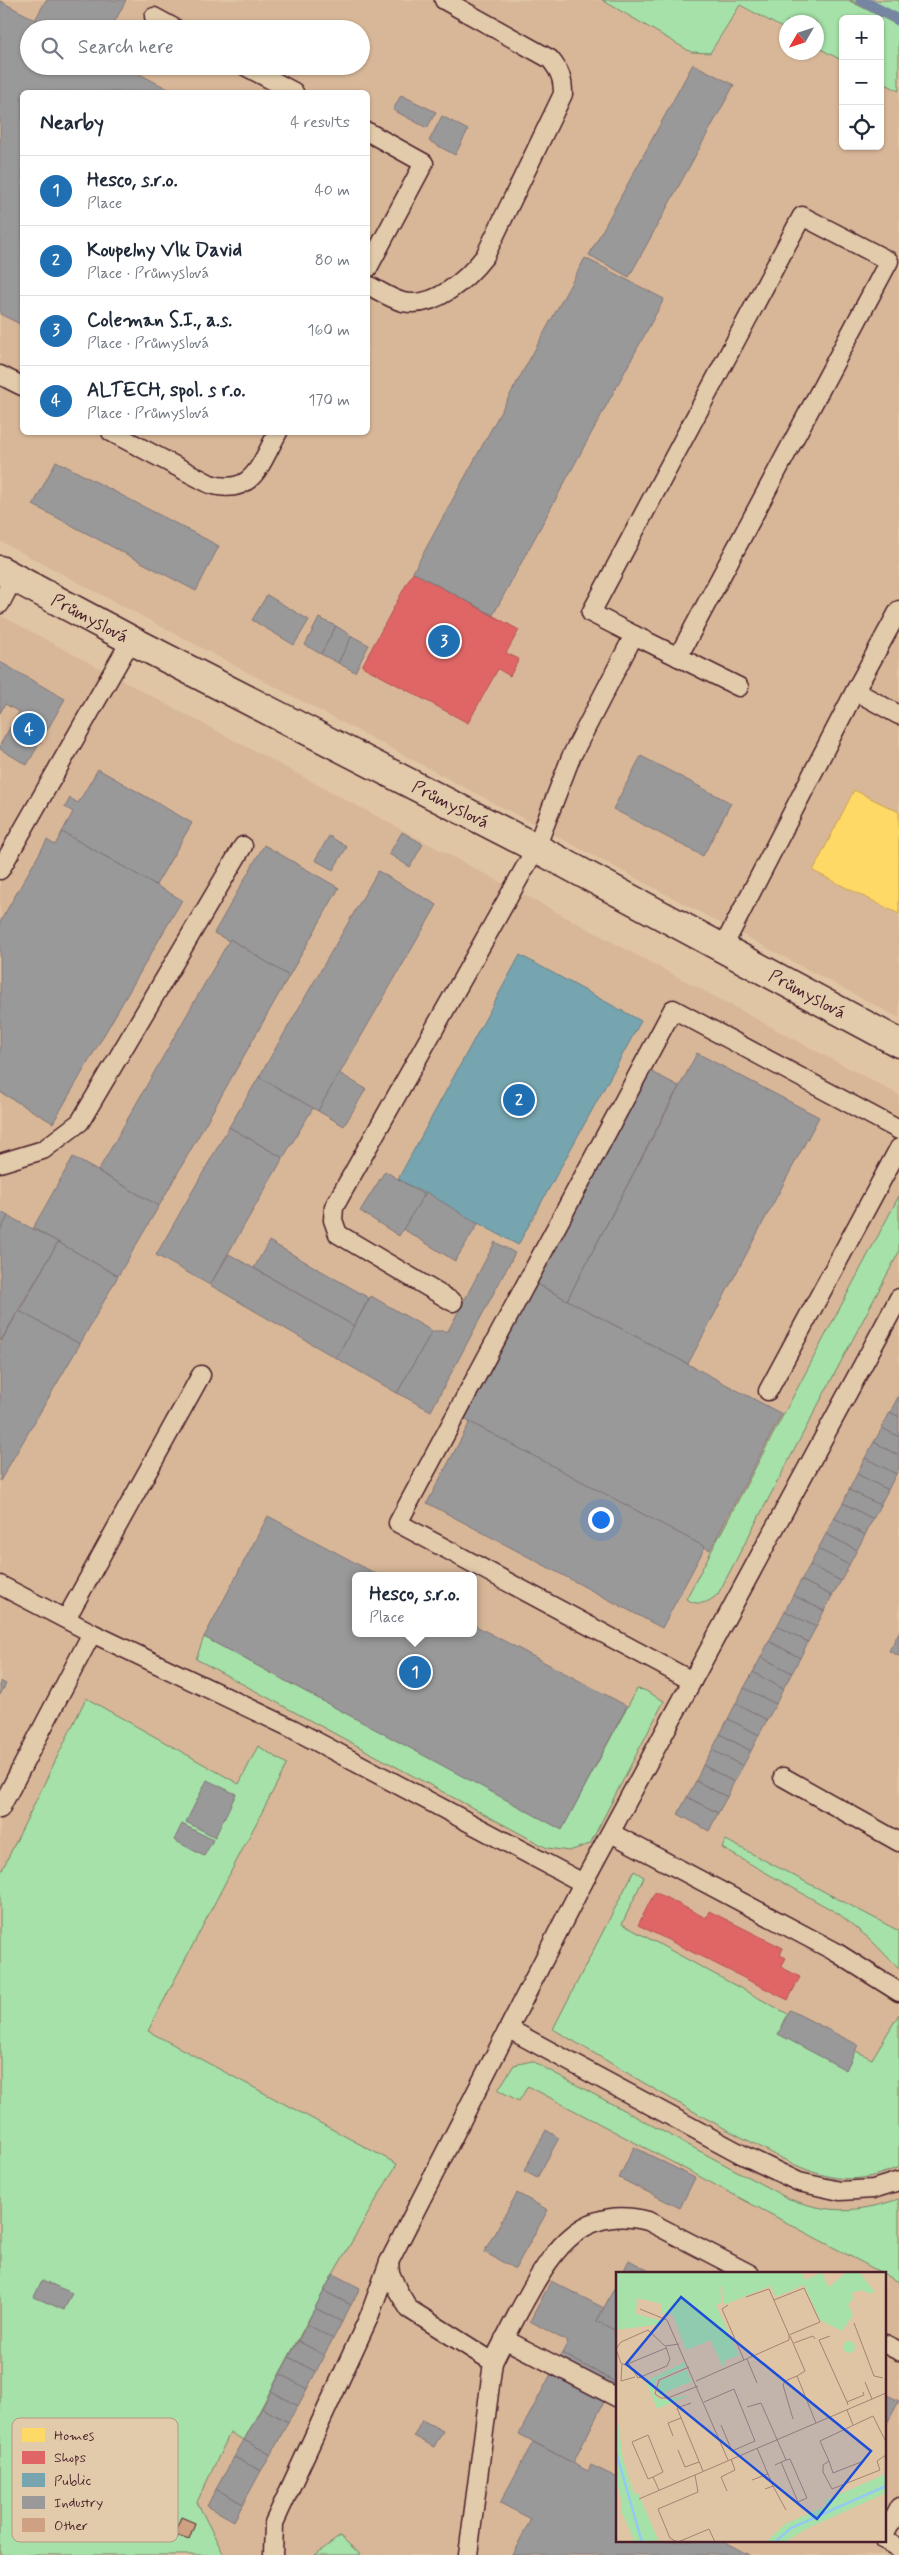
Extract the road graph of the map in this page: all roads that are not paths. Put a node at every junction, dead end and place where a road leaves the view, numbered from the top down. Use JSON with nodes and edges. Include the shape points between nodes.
{"nodes":[{"id":1,"x":444,"y":0,"type":"edge"},
{"id":2,"x":154,"y":17,"type":"dead end"},
{"id":3,"x":160,"y":20,"type":"edge"},
{"id":4,"x":262,"y":75,"type":"edge"},
{"id":5,"x":290,"y":90,"type":"edge"},
{"id":6,"x":370,"y":133,"type":"edge"},
{"id":7,"x":370,"y":264,"type":"edge"},
{"id":8,"x":370,"y":286,"type":"edge"},
{"id":9,"x":0,"y":375,"type":"edge"},
{"id":10,"x":20,"y":385,"type":"edge"},
{"id":11,"x":117,"y":435,"type":"edge"},
{"id":12,"x":276,"y":435,"type":"edge"},
{"id":13,"x":7,"y":574,"type":"edge"},
{"id":14,"x":0,"y":604,"type":"edge"},
{"id":15,"x":899,"y":610,"type":"edge"},
{"id":16,"x":634,"y":635,"type":"junction"},
{"id":17,"x":131,"y":640,"type":"junction"},
{"id":18,"x":678,"y":657,"type":"junction"},
{"id":19,"x":738,"y":687,"type":"dead end"},
{"id":20,"x":856,"y":691,"type":"junction"},
{"id":21,"x":899,"y":715,"type":"edge"},
{"id":22,"x":243,"y":846,"type":"dead end"},
{"id":23,"x":536,"y":848,"type":"junction"},
{"id":24,"x":0,"y":870,"type":"edge"},
{"id":25,"x":722,"y":949,"type":"junction"},
{"id":26,"x":899,"y":1043,"type":"edge"},
{"id":27,"x":899,"y":1130,"type":"edge"},
{"id":28,"x":899,"y":1148,"type":"edge"},
{"id":29,"x":0,"y":1163,"type":"edge"},
{"id":30,"x":899,"y":1298,"type":"edge"},
{"id":31,"x":453,"y":1302,"type":"dead end"},
{"id":32,"x":201,"y":1375,"type":"dead end"},
{"id":33,"x":768,"y":1390,"type":"dead end"},
{"id":34,"x":0,"y":1585,"type":"edge"},
{"id":35,"x":66,"y":1619,"type":"junction"},
{"id":36,"x":92,"y":1633,"type":"junction"},
{"id":37,"x":692,"y":1681,"type":"junction"},
{"id":38,"x":783,"y":1778,"type":"dead end"},
{"id":39,"x":0,"y":1809,"type":"edge"},
{"id":40,"x":611,"y":1833,"type":"junction"},
{"id":41,"x":899,"y":1842,"type":"edge"},
{"id":42,"x":583,"y":1883,"type":"junction"},
{"id":43,"x":899,"y":1992,"type":"edge"},
{"id":44,"x":509,"y":2029,"type":"junction"},
{"id":45,"x":899,"y":2181,"type":"edge"},
{"id":46,"x":389,"y":2262,"type":"junction"},
{"id":47,"x":746,"y":2272,"type":"edge"},
{"id":48,"x":504,"y":2338,"type":"junction"},
{"id":49,"x":886,"y":2344,"type":"edge"},
{"id":50,"x":899,"y":2351,"type":"edge"},
{"id":51,"x":493,"y":2362,"type":"junction"},
{"id":52,"x":616,"y":2397,"type":"edge"},
{"id":53,"x":899,"y":2507,"type":"edge"},
{"id":54,"x":886,"y":2532,"type":"edge"},
{"id":55,"x":886,"y":2541,"type":"edge"},
{"id":56,"x":899,"y":2549,"type":"edge"},
{"id":57,"x":274,"y":2555,"type":"edge"},
{"id":58,"x":468,"y":2555,"type":"edge"}],
"edges":[{"from":1,"to":8,"type":"lane","via":[[550,59],[563,81],[563,94],[485,256],[472,273],[458,285],[422,301],[403,302]]},
{"from":2,"to":3,"type":"lane"},
{"from":4,"to":5,"type":"lane"},
{"from":6,"to":7,"type":"lane","via":[[424,163]]},
{"from":9,"to":10,"type":"lane"},
{"from":11,"to":12,"type":"lane","via":[[210,484],[225,488],[240,486],[250,479]]},
{"from":13,"to":14,"type":"lane"},
{"from":13,"to":17,"type":"street","name":"Průmyslová"},
{"from":15,"to":20,"type":"lane"},
{"from":16,"to":18,"type":"lane"},
{"from":16,"to":18,"type":"lane","via":[[591,613],[802,216],[889,261]]},
{"from":16,"to":23,"type":"lane","via":[[571,757]]},
{"from":17,"to":23,"type":"street","name":"Průmyslová"},
{"from":17,"to":24,"type":"lane"},
{"from":18,"to":19,"type":"lane"},
{"from":20,"to":21,"type":"lane"},
{"from":20,"to":25,"type":"lane"},
{"from":22,"to":29,"type":"lane","via":[[80,1122],[43,1150]]},
{"from":23,"to":25,"type":"street","name":"Průmyslová"},
{"from":23,"to":31,"type":"lane","via":[[334,1207],[333,1220],[338,1234]]},
{"from":25,"to":26,"type":"street","name":"Průmyslová"},
{"from":27,"to":37,"type":"lane","via":[[672,1009],[398,1523]]},
{"from":28,"to":33,"type":"lane"},
{"from":30,"to":37,"type":"lane"},
{"from":32,"to":35,"type":"lane"},
{"from":34,"to":35,"type":"lane"},
{"from":35,"to":36,"type":"lane"},
{"from":36,"to":39,"type":"lane"},
{"from":36,"to":42,"type":"lane","via":[[291,1728]]},
{"from":37,"to":40,"type":"lane"},
{"from":38,"to":41,"type":"lane"},
{"from":40,"to":42,"type":"lane"},
{"from":40,"to":43,"type":"lane","via":[[834,1951]]},
{"from":42,"to":44,"type":"lane"},
{"from":44,"to":45,"type":"lane","via":[[798,2182],[840,2191],[873,2189]]},
{"from":44,"to":46,"type":"lane"},
{"from":46,"to":51,"type":"lane","via":[[393,2280],[408,2309]]},
{"from":46,"to":57,"type":"lane","via":[[369,2318],[274,2523]]},
{"from":47,"to":48,"type":"lane","via":[[648,2221],[614,2217],[592,2223],[555,2250]]},
{"from":48,"to":51,"type":"lane"},
{"from":48,"to":52,"type":"lane"},
{"from":49,"to":50,"type":"lane"},
{"from":51,"to":58,"type":"lane"},
{"from":53,"to":54,"type":"lane"},
{"from":55,"to":56,"type":"lane"}]}
